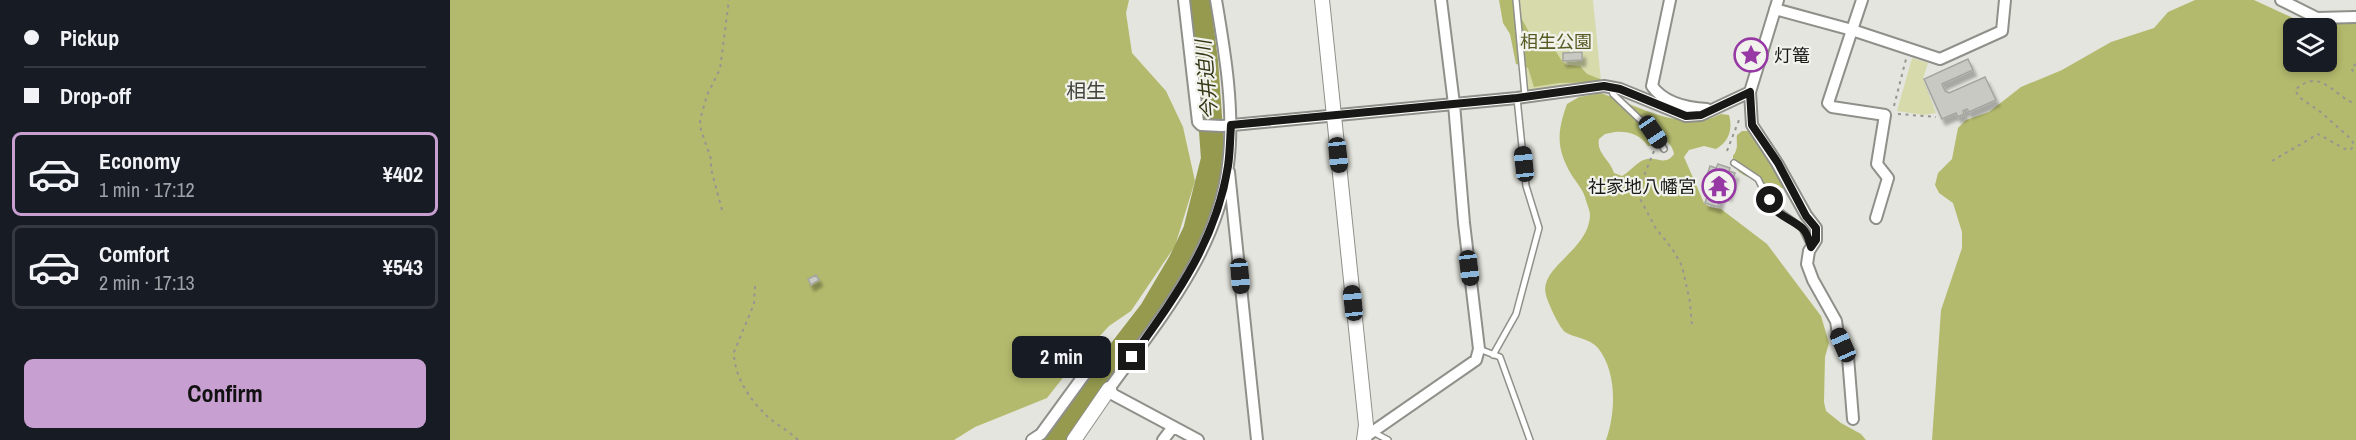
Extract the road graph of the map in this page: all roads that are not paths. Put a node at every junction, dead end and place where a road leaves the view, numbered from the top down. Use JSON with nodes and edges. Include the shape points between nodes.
{"nodes":[{"id":1,"x":1184,"y":0,"type":"edge"},
{"id":2,"x":1216,"y":0,"type":"edge"},
{"id":3,"x":1322,"y":0,"type":"edge"},
{"id":4,"x":1441,"y":0,"type":"edge"},
{"id":5,"x":1516,"y":0,"type":"edge"},
{"id":6,"x":1670,"y":0,"type":"edge"},
{"id":7,"x":1862,"y":0,"type":"edge"},
{"id":8,"x":2005,"y":0,"type":"edge"},
{"id":9,"x":2281,"y":0,"type":"edge"},
{"id":10,"x":1777,"y":4,"type":"edge"},
{"id":11,"x":2356,"y":17,"type":"edge"},
{"id":12,"x":1852,"y":30,"type":"junction"},
{"id":13,"x":1611,"y":88,"type":"junction"},
{"id":14,"x":1750,"y":92,"type":"junction"},
{"id":15,"x":1521,"y":97,"type":"junction"},
{"id":16,"x":1454,"y":104,"type":"junction"},
{"id":17,"x":1716,"y":110,"type":"junction"},
{"id":18,"x":1334,"y":115,"type":"junction"},
{"id":19,"x":1226,"y":125,"type":"junction"},
{"id":20,"x":1664,"y":149,"type":"road end"},
{"id":21,"x":1734,"y":163,"type":"dead end"},
{"id":22,"x":1228,"y":166,"type":"junction"},
{"id":23,"x":1876,"y":218,"type":"dead end"},
{"id":24,"x":1811,"y":247,"type":"junction"},
{"id":25,"x":1103,"y":349,"type":"dead end"},
{"id":26,"x":1479,"y":349,"type":"junction"},
{"id":27,"x":1493,"y":355,"type":"junction"},
{"id":28,"x":1109,"y":389,"type":"junction"},
{"id":29,"x":1853,"y":419,"type":"dead end"},
{"id":30,"x":1173,"y":427,"type":"junction"},
{"id":31,"x":1368,"y":437,"type":"edge"},
{"id":32,"x":1032,"y":440,"type":"edge"},
{"id":33,"x":1074,"y":440,"type":"edge"},
{"id":34,"x":1163,"y":440,"type":"edge"},
{"id":35,"x":1198,"y":440,"type":"edge"},
{"id":36,"x":1257,"y":440,"type":"edge"},
{"id":37,"x":1388,"y":440,"type":"edge"},
{"id":38,"x":1530,"y":440,"type":"edge"}],
"edges":[{"from":1,"to":19,"type":"street","via":[[1198,122]]},
{"from":2,"to":19,"type":"street"},
{"from":3,"to":18,"type":"street"},
{"from":4,"to":16,"type":"street"},
{"from":5,"to":15,"type":"lane"},
{"from":6,"to":17,"type":"street","via":[[1652,86],[1668,100]]},
{"from":7,"to":12,"type":"street"},
{"from":8,"to":12,"type":"street","via":[[2002,31],[1940,59]]},
{"from":9,"to":11,"type":"street","via":[[2317,18]]},
{"from":10,"to":12,"type":"street"},
{"from":10,"to":14,"type":"street"},
{"from":12,"to":23,"type":"street","via":[[1828,103],[1832,107],[1885,115],[1877,164],[1888,178]]},
{"from":13,"to":15,"type":"street"},
{"from":13,"to":17,"type":"street","via":[[1686,116]]},
{"from":13,"to":20,"type":"lane"},
{"from":14,"to":17,"type":"street"},
{"from":14,"to":24,"type":"street","via":[[1752,125],[1816,228],[1816,240]]},
{"from":15,"to":16,"type":"street"},
{"from":15,"to":27,"type":"lane","via":[[1526,186],[1539,228],[1516,314]]},
{"from":16,"to":18,"type":"street"},
{"from":16,"to":26,"type":"street"},
{"from":18,"to":19,"type":"street"},
{"from":18,"to":31,"type":"street"},
{"from":19,"to":22,"type":"street"},
{"from":21,"to":24,"type":"lane","via":[[1758,179],[1771,205],[1802,228]]},
{"from":22,"to":28,"type":"street","via":[[1216,217],[1196,263]]},
{"from":22,"to":36,"type":"street"},
{"from":24,"to":29,"type":"street","via":[[1807,264],[1836,321],[1848,357]]},
{"from":25,"to":32,"type":"street","via":[[1041,434]]},
{"from":26,"to":27,"type":"lane"},
{"from":26,"to":31,"type":"street","via":[[1476,360]]},
{"from":27,"to":38,"type":"lane","via":[[1500,357]]},
{"from":28,"to":30,"type":"street"},
{"from":28,"to":33,"type":"street"},
{"from":30,"to":34,"type":"street"},
{"from":30,"to":35,"type":"street"},
{"from":31,"to":37,"type":"lane"}]}
